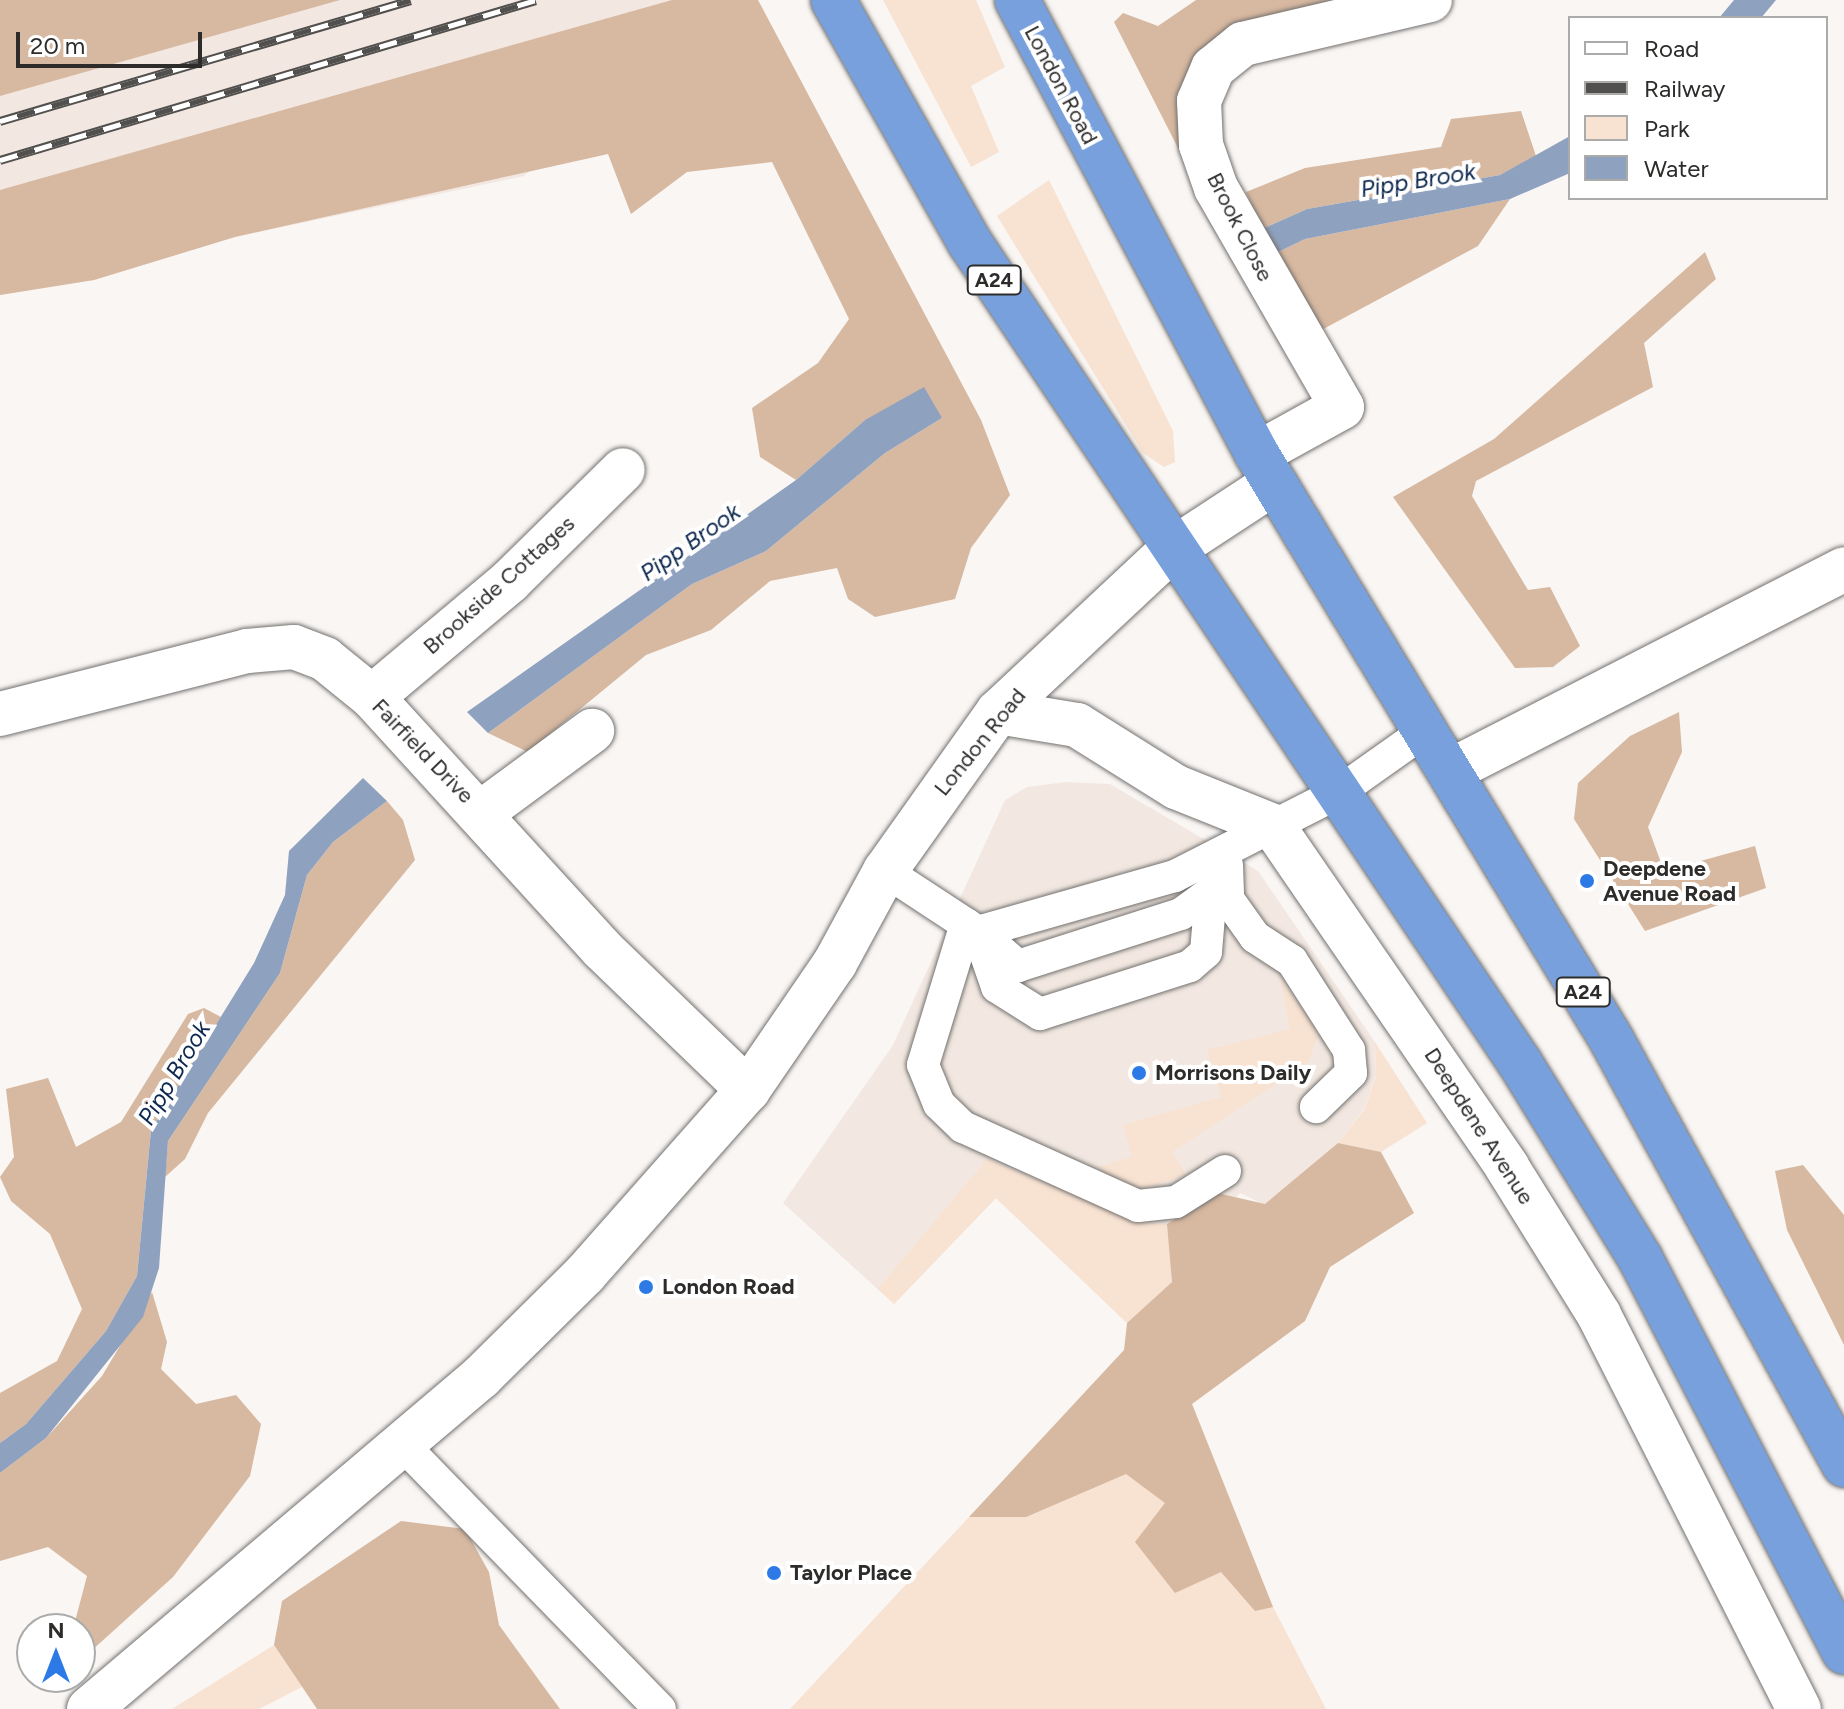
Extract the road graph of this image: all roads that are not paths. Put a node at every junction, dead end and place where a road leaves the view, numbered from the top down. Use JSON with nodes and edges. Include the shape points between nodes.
{"nodes":[{"id":1,"x":833,"y":0,"type":"edge"},
{"id":2,"x":1017,"y":0,"type":"edge"},
{"id":3,"x":1430,"y":0,"type":"edge"},
{"id":4,"x":1266,"y":468,"type":"junction"},
{"id":5,"x":623,"y":470,"type":"dead end"},
{"id":6,"x":1170,"y":551,"type":"junction"},
{"id":7,"x":1844,"y":569,"type":"edge"},
{"id":8,"x":372,"y":697,"type":"junction"},
{"id":9,"x":998,"y":712,"type":"junction"},
{"id":10,"x":0,"y":714,"type":"edge"},
{"id":11,"x":592,"y":731,"type":"dead end"},
{"id":12,"x":1425,"y":731,"type":"junction"},
{"id":13,"x":1450,"y":771,"type":"junction"},
{"id":14,"x":1336,"y":794,"type":"junction"},
{"id":15,"x":482,"y":812,"type":"junction"},
{"id":16,"x":1273,"y":826,"type":"junction"},
{"id":17,"x":1227,"y":850,"type":"junction"},
{"id":18,"x":885,"y":871,"type":"junction"},
{"id":19,"x":1211,"y":892,"type":"junction"},
{"id":20,"x":972,"y":928,"type":"junction"},
{"id":21,"x":748,"y":1090,"type":"junction"},
{"id":22,"x":1316,"y":1107,"type":"dead end"},
{"id":23,"x":1225,"y":1171,"type":"dead end"},
{"id":24,"x":402,"y":1444,"type":"junction"},
{"id":25,"x":1844,"y":1465,"type":"edge"},
{"id":26,"x":1844,"y":1652,"type":"edge"},
{"id":27,"x":89,"y":1709,"type":"edge"},
{"id":28,"x":660,"y":1709,"type":"edge"},
{"id":29,"x":1799,"y":1709,"type":"edge"}],
"edges":[{"from":1,"to":6,"type":"highway","number":"A24","via":[[970,243]]},
{"from":2,"to":4,"type":"highway","name":"London Road","number":"A24"},
{"from":3,"to":4,"type":"street","name":"Brook Close","via":[[1243,44],[1213,68],[1199,101],[1201,145],[1216,188],[1342,407]]},
{"from":4,"to":6,"type":"street","name":"London Road"},
{"from":4,"to":12,"type":"highway","number":"A24"},
{"from":5,"to":8,"type":"street","name":"Brookside Cottages","via":[[510,581]]},
{"from":6,"to":9,"type":"street","name":"London Road"},
{"from":6,"to":14,"type":"highway","number":"A24"},
{"from":7,"to":13,"type":"street"},
{"from":8,"to":10,"type":"street","name":"Fairfield Drive","via":[[325,659],[294,647],[247,651]]},
{"from":8,"to":15,"type":"street","name":"Fairfield Drive"},
{"from":9,"to":16,"type":"street","via":[[1077,725],[1176,787]]},
{"from":9,"to":18,"type":"street","name":"London Road"},
{"from":11,"to":15,"type":"street"},
{"from":12,"to":13,"type":"highway","number":"A24"},
{"from":12,"to":14,"type":"lane"},
{"from":13,"to":25,"type":"highway","number":"A24","via":[[1610,1037]]},
{"from":14,"to":16,"type":"lane"},
{"from":14,"to":26,"type":"highway","number":"A24","via":[[1520,1063],[1640,1258]]},
{"from":15,"to":21,"type":"street","name":"Fairfield Drive","via":[[602,949]]},
{"from":16,"to":17,"type":"lane"},
{"from":16,"to":29,"type":"street","name":"Deepdene Avenue","via":[[1507,1167],[1599,1315]]},
{"from":17,"to":19,"type":"lane"},
{"from":17,"to":20,"type":"lane","via":[[1175,876]]},
{"from":17,"to":22,"type":"lane","via":[[1228,899],[1255,937],[1292,961],[1349,1050],[1351,1073]]},
{"from":18,"to":20,"type":"lane"},
{"from":18,"to":21,"type":"street","name":"London Road","via":[[835,963]]},
{"from":19,"to":20,"type":"lane","via":[[1181,914],[1018,966]]},
{"from":19,"to":20,"type":"lane","via":[[1206,952],[1190,966],[1040,1014],[997,987]]},
{"from":20,"to":23,"type":"lane","via":[[923,1065],[939,1104],[963,1127],[1123,1201],[1176,1202]]},
{"from":21,"to":24,"type":"street","name":"London Road","via":[[585,1274]]},
{"from":24,"to":27,"type":"street","name":"London Road"},
{"from":24,"to":28,"type":"lane"}]}
